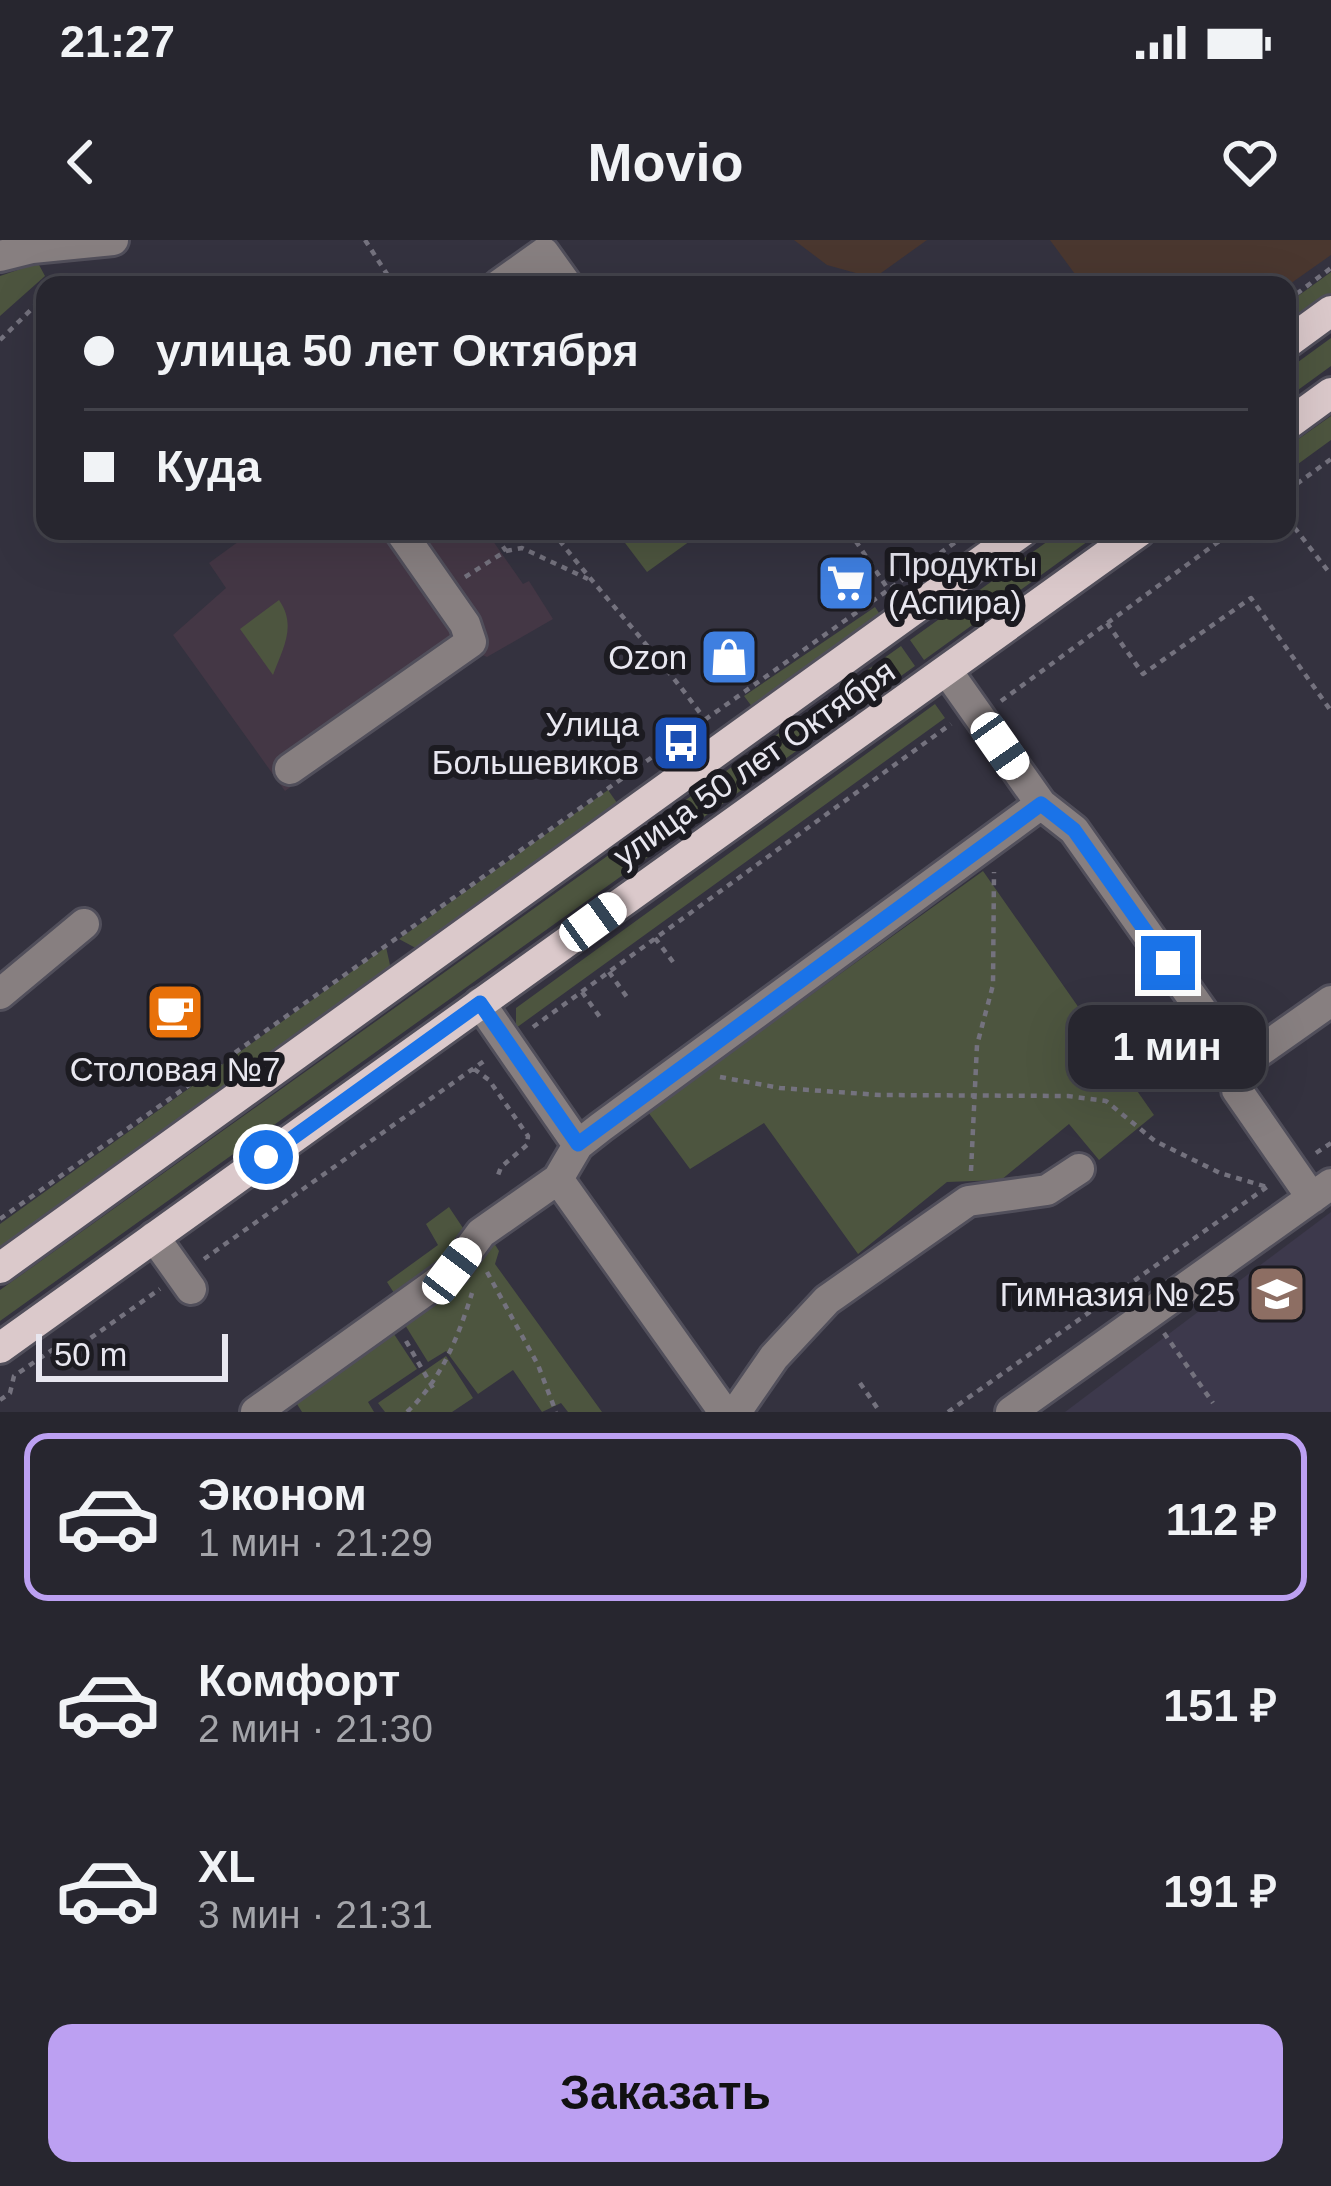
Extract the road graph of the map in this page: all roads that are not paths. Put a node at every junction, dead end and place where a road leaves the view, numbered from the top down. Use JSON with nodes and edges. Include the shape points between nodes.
{"nodes":[{"id":1,"x":112,"y":240,"type":"edge"},
{"id":2,"x":7,"y":250,"type":"edge"},
{"id":3,"x":512,"y":276,"type":"edge"},
{"id":4,"x":561,"y":276,"type":"edge"},
{"id":5,"x":1331,"y":311,"type":"edge"},
{"id":6,"x":1296,"y":336,"type":"edge"},
{"id":7,"x":1331,"y":393,"type":"edge"},
{"id":8,"x":1296,"y":418,"type":"edge"},
{"id":9,"x":406,"y":540,"type":"edge"},
{"id":10,"x":1011,"y":540,"type":"edge"},
{"id":11,"x":1128,"y":540,"type":"edge"},
{"id":12,"x":946,"y":671,"type":"junction"},
{"id":13,"x":290,"y":769,"type":"dead end"},
{"id":14,"x":1041,"y":804,"type":"junction"},
{"id":15,"x":84,"y":924,"type":"dead end"},
{"id":16,"x":0,"y":994,"type":"edge"},
{"id":17,"x":1331,"y":1001,"type":"edge"},
{"id":18,"x":480,"y":1003,"type":"junction"},
{"id":19,"x":1240,"y":1064,"type":"junction"},
{"id":20,"x":578,"y":1144,"type":"junction"},
{"id":21,"x":1079,"y":1169,"type":"dead end"},
{"id":22,"x":558,"y":1179,"type":"junction"},
{"id":23,"x":1322,"y":1191,"type":"edge"},
{"id":24,"x":154,"y":1238,"type":"junction"},
{"id":25,"x":0,"y":1268,"type":"edge"},
{"id":26,"x":186,"y":1282,"type":"road end"},
{"id":27,"x":0,"y":1348,"type":"edge"},
{"id":28,"x":256,"y":1412,"type":"edge"},
{"id":29,"x":724,"y":1412,"type":"edge"},
{"id":30,"x":736,"y":1412,"type":"edge"},
{"id":31,"x":1011,"y":1412,"type":"edge"}],
"edges":[{"from":1,"to":2,"type":"street"},
{"from":3,"to":4,"type":"street","via":[[544,253]]},
{"from":5,"to":6,"type":"main road"},
{"from":7,"to":8,"type":"main road"},
{"from":9,"to":13,"type":"street","via":[[471,641]]},
{"from":10,"to":25,"type":"main road","name":"улица 50 лет Октября"},
{"from":11,"to":12,"type":"main road","name":"улица 50 лет Октября"},
{"from":12,"to":14,"type":"street","via":[[970,717]]},
{"from":12,"to":18,"type":"main road","name":"улица 50 лет Октября"},
{"from":14,"to":19,"type":"street","via":[[1074,830]]},
{"from":14,"to":20,"type":"street"},
{"from":15,"to":16,"type":"street"},
{"from":17,"to":19,"type":"street"},
{"from":18,"to":20,"type":"street"},
{"from":18,"to":24,"type":"main road","name":"улица 50 лет Октября"},
{"from":19,"to":23,"type":"street","via":[[1237,1090],[1280,1179]]},
{"from":20,"to":22,"type":"street"},
{"from":21,"to":30,"type":"street","via":[[1048,1190],[968,1201],[827,1300]]},
{"from":22,"to":28,"type":"street","via":[[481,1233],[452,1271]]},
{"from":22,"to":29,"type":"street"},
{"from":23,"to":31,"type":"street"},
{"from":24,"to":26,"type":"street"},
{"from":24,"to":27,"type":"main road","name":"улица 50 лет Октября"}]}
